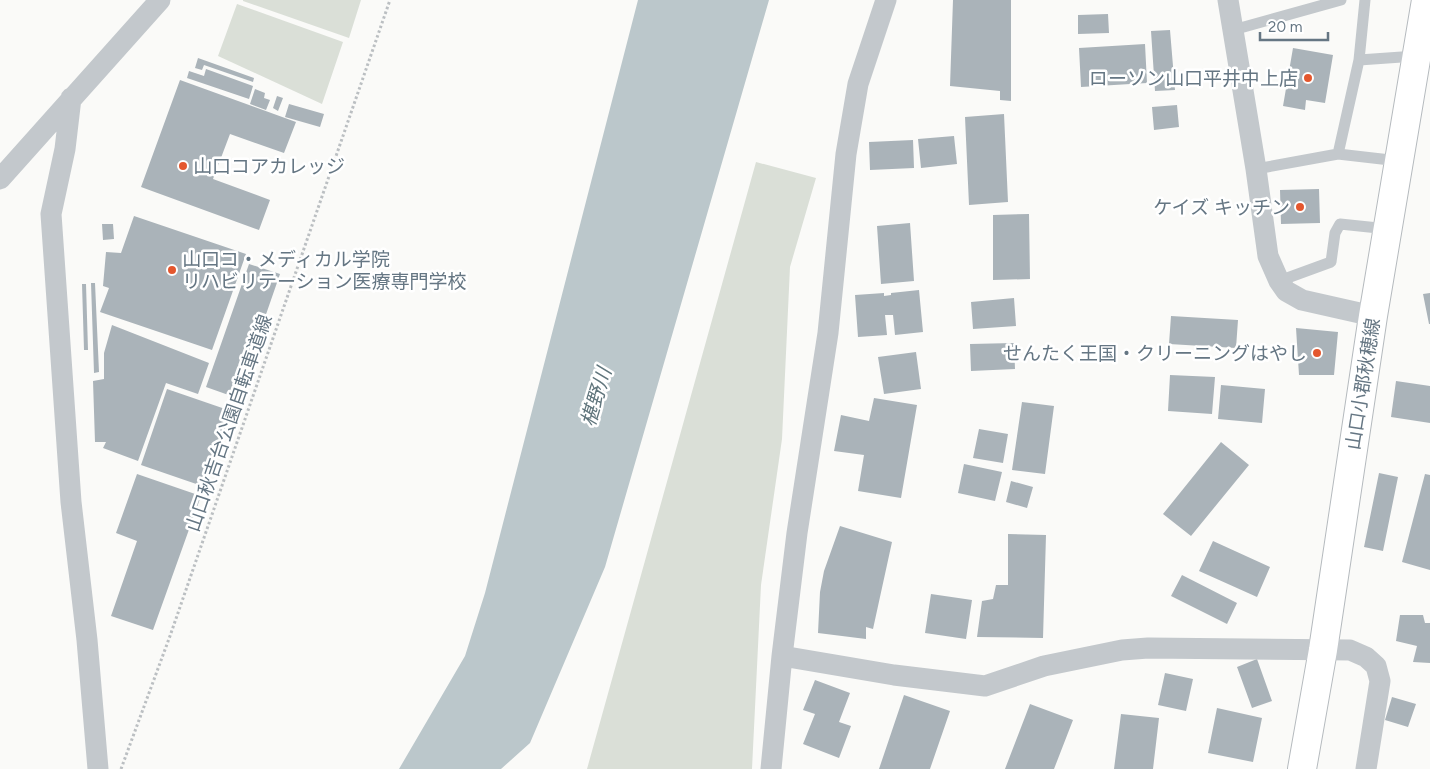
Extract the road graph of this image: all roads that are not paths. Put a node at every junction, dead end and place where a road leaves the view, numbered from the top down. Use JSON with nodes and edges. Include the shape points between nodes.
{"nodes":[{"id":1,"x":160,"y":0,"type":"edge"},
{"id":2,"x":886,"y":0,"type":"edge"},
{"id":3,"x":1228,"y":0,"type":"edge"},
{"id":4,"x":1341,"y":0,"type":"edge"},
{"id":5,"x":1365,"y":0,"type":"edge"},
{"id":6,"x":1426,"y":0,"type":"edge"},
{"id":7,"x":1233,"y":30,"type":"junction"},
{"id":8,"x":1416,"y":56,"type":"junction"},
{"id":9,"x":1359,"y":60,"type":"junction"},
{"id":10,"x":72,"y":98,"type":"junction"},
{"id":11,"x":1338,"y":154,"type":"junction"},
{"id":12,"x":1399,"y":161,"type":"junction"},
{"id":13,"x":1256,"y":169,"type":"junction"},
{"id":14,"x":0,"y":179,"type":"edge"},
{"id":15,"x":1388,"y":229,"type":"junction"},
{"id":16,"x":1279,"y":281,"type":"junction"},
{"id":17,"x":1373,"y":316,"type":"junction"},
{"id":18,"x":1323,"y":650,"type":"junction"},
{"id":19,"x":782,"y":656,"type":"junction"},
{"id":20,"x":98,"y":769,"type":"edge"},
{"id":21,"x":771,"y":769,"type":"edge"},
{"id":22,"x":1302,"y":769,"type":"edge"},
{"id":23,"x":1366,"y":769,"type":"edge"}],
"edges":[{"from":1,"to":10,"type":"street"},
{"from":2,"to":19,"type":"street","via":[[858,84],[846,154],[828,333]]},
{"from":3,"to":7,"type":"street"},
{"from":4,"to":7,"type":"lane"},
{"from":5,"to":9,"type":"lane"},
{"from":6,"to":8,"type":"main road","name":"山口小郡秋穂線"},
{"from":7,"to":13,"type":"street"},
{"from":8,"to":9,"type":"lane"},
{"from":8,"to":12,"type":"main road","name":"山口小郡秋穂線"},
{"from":9,"to":11,"type":"lane"},
{"from":10,"to":14,"type":"street"},
{"from":10,"to":20,"type":"street","via":[[51,214],[71,502]]},
{"from":11,"to":12,"type":"lane"},
{"from":11,"to":13,"type":"lane"},
{"from":12,"to":15,"type":"main road","name":"山口小郡秋穂線"},
{"from":13,"to":16,"type":"street","via":[[1268,256]]},
{"from":15,"to":16,"type":"lane","via":[[1340,224],[1335,233],[1331,262]]},
{"from":15,"to":17,"type":"main road","name":"山口小郡秋穂線"},
{"from":16,"to":17,"type":"street","via":[[1286,291],[1302,300]]},
{"from":17,"to":18,"type":"main road","name":"山口小郡秋穂線"},
{"from":18,"to":19,"type":"street","via":[[1122,650],[1044,666],[985,686]]},
{"from":18,"to":22,"type":"main road","name":"山口小郡秋穂線"},
{"from":18,"to":23,"type":"street","via":[[1350,650],[1376,666],[1380,681]]},
{"from":19,"to":21,"type":"street"}]}
